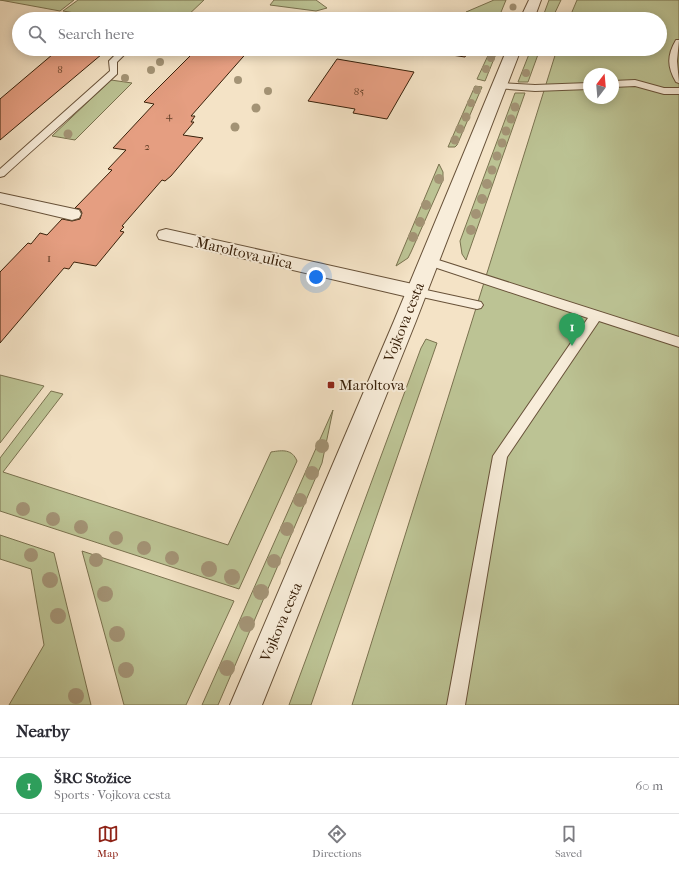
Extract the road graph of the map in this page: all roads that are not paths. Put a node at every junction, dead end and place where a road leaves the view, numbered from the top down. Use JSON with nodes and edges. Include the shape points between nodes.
{"nodes":[{"id":1,"x":535,"y":0,"type":"edge"},
{"id":2,"x":530,"y":12,"type":"edge"},
{"id":3,"x":679,"y":42,"type":"edge"},
{"id":4,"x":118,"y":56,"type":"edge"},
{"id":5,"x":511,"y":56,"type":"edge"},
{"id":6,"x":679,"y":80,"type":"edge"},
{"id":7,"x":619,"y":84,"type":"edge"},
{"id":8,"x":499,"y":86,"type":"junction"},
{"id":9,"x":583,"y":86,"type":"edge"},
{"id":10,"x":679,"y":90,"type":"edge"},
{"id":11,"x":0,"y":174,"type":"edge"},
{"id":12,"x":0,"y":198,"type":"edge"},
{"id":13,"x":72,"y":214,"type":"dead end"},
{"id":14,"x":166,"y":235,"type":"dead end"},
{"id":15,"x":429,"y":261,"type":"junction"},
{"id":16,"x":417,"y":292,"type":"junction"},
{"id":17,"x":477,"y":305,"type":"dead end"},
{"id":18,"x":596,"y":316,"type":"junction"},
{"id":19,"x":679,"y":342,"type":"edge"},
{"id":20,"x":246,"y":705,"type":"edge"},
{"id":21,"x":456,"y":705,"type":"edge"}],
"edges":[{"from":1,"to":2,"type":"street"},
{"from":3,"to":6,"type":"lane","via":[[674,50],[672,68]]},
{"from":4,"to":11,"type":"lane","via":[[113,61],[114,72]]},
{"from":5,"to":8,"type":"street","name":"Vojkova cesta"},
{"from":7,"to":10,"type":"lane","via":[[635,84],[664,91]]},
{"from":8,"to":9,"type":"lane"},
{"from":8,"to":15,"type":"street","name":"Vojkova cesta"},
{"from":12,"to":13,"type":"street"},
{"from":14,"to":16,"type":"street","name":"Maroltova ulica"},
{"from":15,"to":16,"type":"street","name":"Vojkova cesta"},
{"from":15,"to":18,"type":"lane"},
{"from":16,"to":17,"type":"lane"},
{"from":16,"to":20,"type":"street","name":"Vojkova cesta"},
{"from":18,"to":19,"type":"lane"},
{"from":18,"to":21,"type":"lane","via":[[500,456]]}]}
